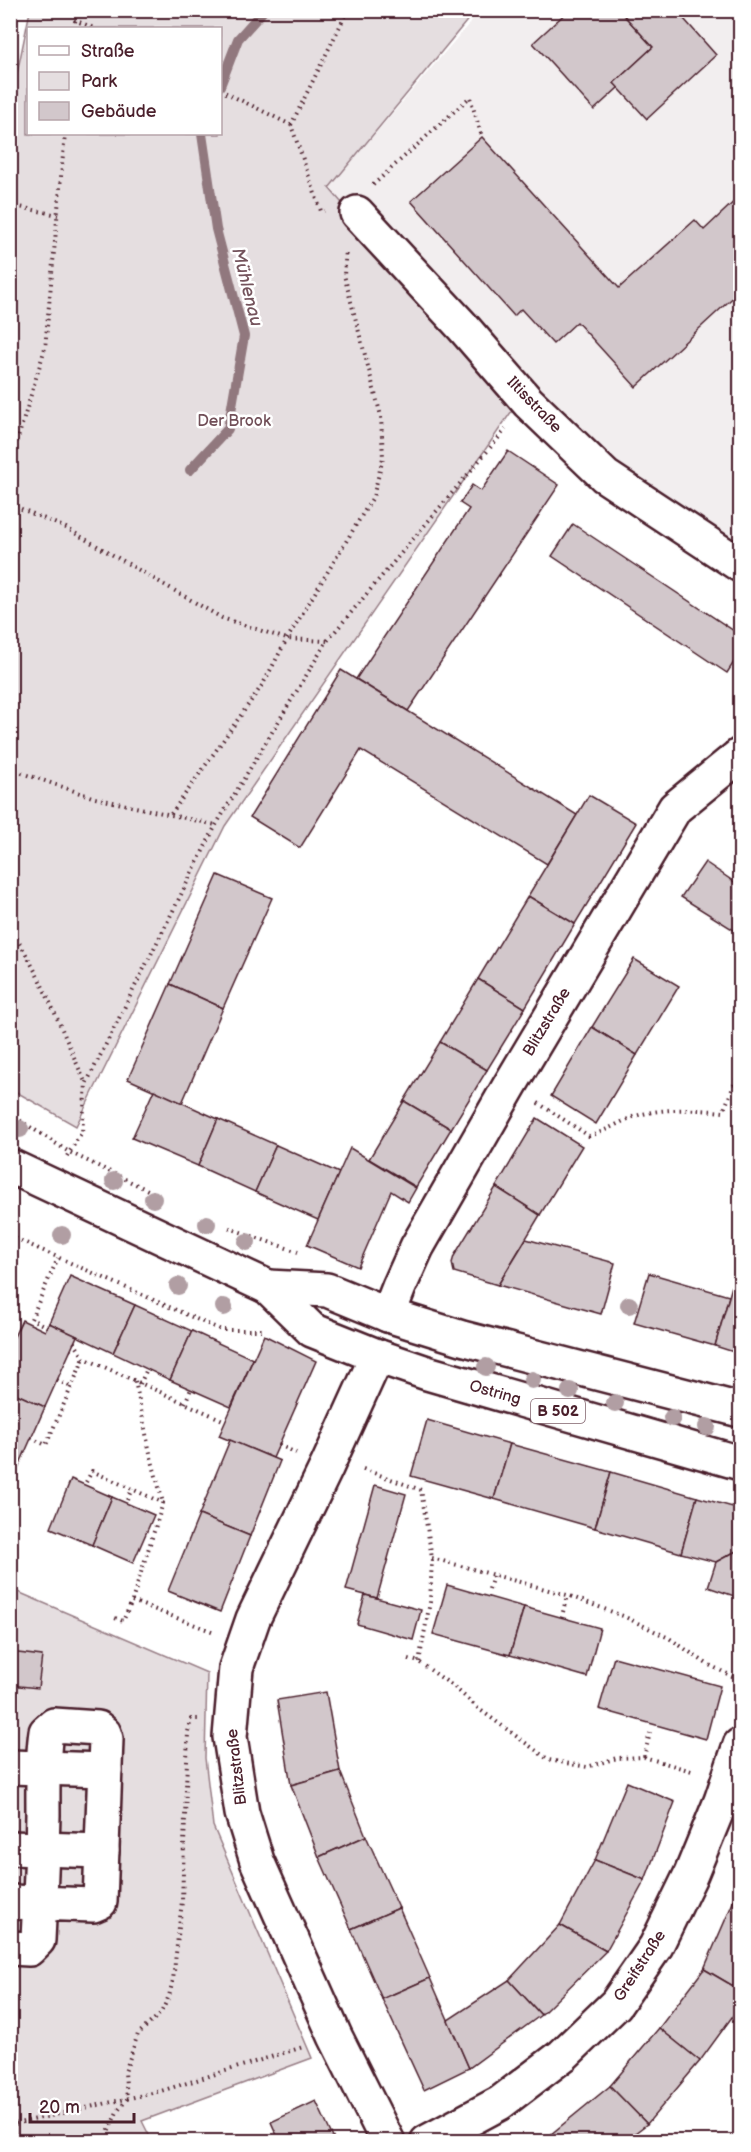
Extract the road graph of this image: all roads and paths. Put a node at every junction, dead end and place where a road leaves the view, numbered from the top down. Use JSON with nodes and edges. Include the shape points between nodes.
{"nodes":[{"id":1,"x":77,"y":10,"type":"edge"},
{"id":2,"x":348,"y":10,"type":"edge"},
{"id":3,"x":74,"y":20,"type":"junction"},
{"id":4,"x":74,"y":27,"type":"edge"},
{"id":5,"x":92,"y":27,"type":"edge"},
{"id":6,"x":222,"y":91,"type":"edge"},
{"id":7,"x":291,"y":125,"type":"junction"},
{"id":8,"x":65,"y":135,"type":"edge"},
{"id":9,"x":482,"y":137,"type":"dead end"},
{"id":10,"x":10,"y":205,"type":"edge"},
{"id":11,"x":357,"y":213,"type":"junction"},
{"id":12,"x":58,"y":215,"type":"junction"},
{"id":13,"x":528,"y":402,"type":"junction"},
{"id":14,"x":10,"y":465,"type":"edge"},
{"id":15,"x":10,"y":504,"type":"edge"},
{"id":16,"x":741,"y":565,"type":"edge"},
{"id":17,"x":287,"y":639,"type":"junction"},
{"id":18,"x":327,"y":641,"type":"junction"},
{"id":19,"x":741,"y":755,"type":"edge"},
{"id":20,"x":10,"y":769,"type":"edge"},
{"id":21,"x":171,"y":814,"type":"junction"},
{"id":22,"x":216,"y":825,"type":"junction"},
{"id":23,"x":10,"y":928,"type":"edge"},
{"id":24,"x":739,"y":1073,"type":"edge"},
{"id":25,"x":86,"y":1084,"type":"junction"},
{"id":26,"x":510,"y":1085,"type":"junction"},
{"id":27,"x":10,"y":1114,"type":"edge"},
{"id":28,"x":82,"y":1132,"type":"dead end"},
{"id":29,"x":10,"y":1166,"type":"edge"},
{"id":30,"x":164,"y":1197,"type":"dead end"},
{"id":31,"x":226,"y":1227,"type":"dead end"},
{"id":32,"x":302,"y":1253,"type":"dead end"},
{"id":33,"x":58,"y":1258,"type":"dead end"},
{"id":34,"x":268,"y":1287,"type":"junction"},
{"id":35,"x":388,"y":1316,"type":"junction"},
{"id":36,"x":47,"y":1327,"type":"dead end"},
{"id":37,"x":74,"y":1342,"type":"dead end"},
{"id":38,"x":377,"y":1356,"type":"junction"},
{"id":39,"x":84,"y":1358,"type":"junction"},
{"id":40,"x":147,"y":1369,"type":"dead end"},
{"id":41,"x":57,"y":1380,"type":"dead end"},
{"id":42,"x":135,"y":1381,"type":"junction"},
{"id":43,"x":140,"y":1384,"type":"junction"},
{"id":44,"x":72,"y":1387,"type":"junction"},
{"id":45,"x":191,"y":1389,"type":"dead end"},
{"id":46,"x":185,"y":1403,"type":"junction"},
{"id":47,"x":741,"y":1410,"type":"edge"},
{"id":48,"x":225,"y":1421,"type":"dead end"},
{"id":49,"x":31,"y":1438,"type":"dead end"},
{"id":50,"x":331,"y":1457,"type":"junction"},
{"id":51,"x":741,"y":1463,"type":"edge"},
{"id":52,"x":86,"y":1482,"type":"dead end"},
{"id":53,"x":132,"y":1489,"type":"junction"},
{"id":54,"x":127,"y":1500,"type":"dead end"},
{"id":55,"x":163,"y":1503,"type":"junction"},
{"id":56,"x":432,"y":1558,"type":"junction"},
{"id":57,"x":494,"y":1573,"type":"junction"},
{"id":58,"x":489,"y":1589,"type":"dead end"},
{"id":59,"x":567,"y":1595,"type":"junction"},
{"id":60,"x":132,"y":1601,"type":"junction"},
{"id":61,"x":563,"y":1612,"type":"dead end"},
{"id":62,"x":114,"y":1618,"type":"dead end"},
{"id":63,"x":203,"y":1628,"type":"dead end"},
{"id":64,"x":410,"y":1659,"type":"dead end"},
{"id":65,"x":419,"y":1662,"type":"junction"},
{"id":66,"x":741,"y":1680,"type":"edge"},
{"id":67,"x":232,"y":1718,"type":"junction"},
{"id":68,"x":650,"y":1733,"type":"dead end"},
{"id":69,"x":741,"y":1745,"type":"edge"},
{"id":70,"x":644,"y":1757,"type":"junction"},
{"id":71,"x":10,"y":1767,"type":"edge"},
{"id":72,"x":44,"y":1778,"type":"junction"},
{"id":73,"x":105,"y":1780,"type":"junction"},
{"id":74,"x":727,"y":1782,"type":"junction"},
{"id":75,"x":10,"y":1787,"type":"edge"},
{"id":76,"x":26,"y":1848,"type":"edge"},
{"id":77,"x":102,"y":1851,"type":"junction"},
{"id":78,"x":25,"y":1902,"type":"edge"},
{"id":79,"x":10,"y":1948,"type":"edge"},
{"id":80,"x":335,"y":2036,"type":"junction"},
{"id":81,"x":127,"y":2099,"type":"junction"},
{"id":82,"x":10,"y":2125,"type":"edge"},
{"id":83,"x":104,"y":2142,"type":"edge"},
{"id":84,"x":388,"y":2142,"type":"edge"},
{"id":85,"x":427,"y":2142,"type":"edge"}],
"edges":[{"from":1,"to":3,"type":"path"},
{"from":2,"to":7,"type":"path"},
{"from":3,"to":4,"type":"path"},
{"from":3,"to":5,"type":"path"},
{"from":6,"to":7,"type":"path"},
{"from":7,"to":11,"type":"path","via":[[321,211]]},
{"from":8,"to":12,"type":"path"},
{"from":9,"to":11,"type":"path","via":[[470,97],[371,187]]},
{"from":10,"to":12,"type":"path"},
{"from":11,"to":13,"type":"street","name":"Iltisstraße"},
{"from":11,"to":17,"type":"path","via":[[347,242],[344,275],[381,416],[383,458],[373,497]]},
{"from":12,"to":14,"type":"path","via":[[45,348]]},
{"from":13,"to":16,"type":"street","name":"Iltisstraße","via":[[605,476]]},
{"from":13,"to":18,"type":"path"},
{"from":15,"to":17,"type":"path","via":[[66,528],[222,618]]},
{"from":17,"to":18,"type":"path"},
{"from":17,"to":21,"type":"path","via":[[263,684]]},
{"from":18,"to":22,"type":"path"},
{"from":19,"to":26,"type":"street","name":"Blitzstraße","via":[[675,808]]},
{"from":20,"to":21,"type":"path","via":[[95,798]]},
{"from":21,"to":22,"type":"path"},
{"from":22,"to":25,"type":"path"},
{"from":23,"to":25,"type":"path","via":[[39,978]]},
{"from":24,"to":26,"type":"path","via":[[723,1112],[673,1109],[630,1118],[589,1136]]},
{"from":25,"to":28,"type":"path"},
{"from":26,"to":35,"type":"street","name":"Blitzstraße","via":[[417,1247]]},
{"from":27,"to":30,"type":"path","via":[[69,1152]]},
{"from":29,"to":34,"type":"street","name":"Ostring","number":"B 502"},
{"from":31,"to":32,"type":"path"},
{"from":33,"to":36,"type":"path","via":[[31,1319]]},
{"from":34,"to":35,"type":"street","name":"Ostring","number":"B 502","via":[[327,1290]]},
{"from":34,"to":38,"type":"street","name":"Ostring","number":"B 502","via":[[312,1330]]},
{"from":35,"to":47,"type":"street","name":"Ostring","number":"B 502"},
{"from":37,"to":39,"type":"path"},
{"from":38,"to":50,"type":"street","name":"Blitzstraße"},
{"from":38,"to":51,"type":"street","name":"Ostring","number":"B 502"},
{"from":39,"to":42,"type":"path"},
{"from":39,"to":44,"type":"path"},
{"from":40,"to":43,"type":"path"},
{"from":41,"to":44,"type":"path"},
{"from":42,"to":43,"type":"path"},
{"from":42,"to":55,"type":"path"},
{"from":43,"to":46,"type":"path"},
{"from":44,"to":49,"type":"path","via":[[46,1445]]},
{"from":45,"to":46,"type":"path"},
{"from":46,"to":48,"type":"path"},
{"from":50,"to":56,"type":"path","via":[[421,1490]]},
{"from":50,"to":67,"type":"street","name":"Blitzstraße","via":[[243,1643],[236,1668]]},
{"from":52,"to":53,"type":"path","via":[[92,1471]]},
{"from":53,"to":54,"type":"path"},
{"from":53,"to":55,"type":"path"},
{"from":55,"to":60,"type":"path"},
{"from":56,"to":57,"type":"path"},
{"from":56,"to":65,"type":"path","via":[[430,1602]]},
{"from":57,"to":58,"type":"path"},
{"from":57,"to":59,"type":"path"},
{"from":59,"to":61,"type":"path"},
{"from":59,"to":66,"type":"path","via":[[669,1638],[707,1664]]},
{"from":60,"to":62,"type":"path","via":[[123,1622]]},
{"from":60,"to":63,"type":"path"},
{"from":64,"to":65,"type":"path"},
{"from":65,"to":70,"type":"path","via":[[549,1760],[587,1767],[617,1758]]},
{"from":67,"to":80,"type":"street","name":"Blitzstraße","via":[[230,1737],[242,1813],[257,1861]]},
{"from":67,"to":81,"type":"path","via":[[191,1719],[182,1901],[173,1980],[161,2013],[138,2034],[125,2072]]},
{"from":68,"to":70,"type":"path"},
{"from":69,"to":74,"type":"street","name":"Greifstraße"},
{"from":70,"to":74,"type":"path"},
{"from":71,"to":72,"type":"street"},
{"from":72,"to":73,"type":"street"},
{"from":72,"to":73,"type":"street","via":[[46,1732],[54,1725],[91,1727],[104,1732]]},
{"from":72,"to":75,"type":"street"},
{"from":72,"to":76,"type":"street"},
{"from":73,"to":77,"type":"street"},
{"from":74,"to":85,"type":"street","name":"Greifstraße","via":[[691,1874],[656,1946],[616,2004],[563,2055],[500,2103]]},
{"from":76,"to":77,"type":"street"},
{"from":76,"to":78,"type":"street"},
{"from":77,"to":78,"type":"street","via":[[100,1902]]},
{"from":78,"to":79,"type":"street","via":[[38,1940],[29,1949]]},
{"from":80,"to":81,"type":"path"},
{"from":80,"to":84,"type":"street","name":"Blitzstraße"},
{"from":81,"to":82,"type":"path"},
{"from":81,"to":83,"type":"path"}]}
